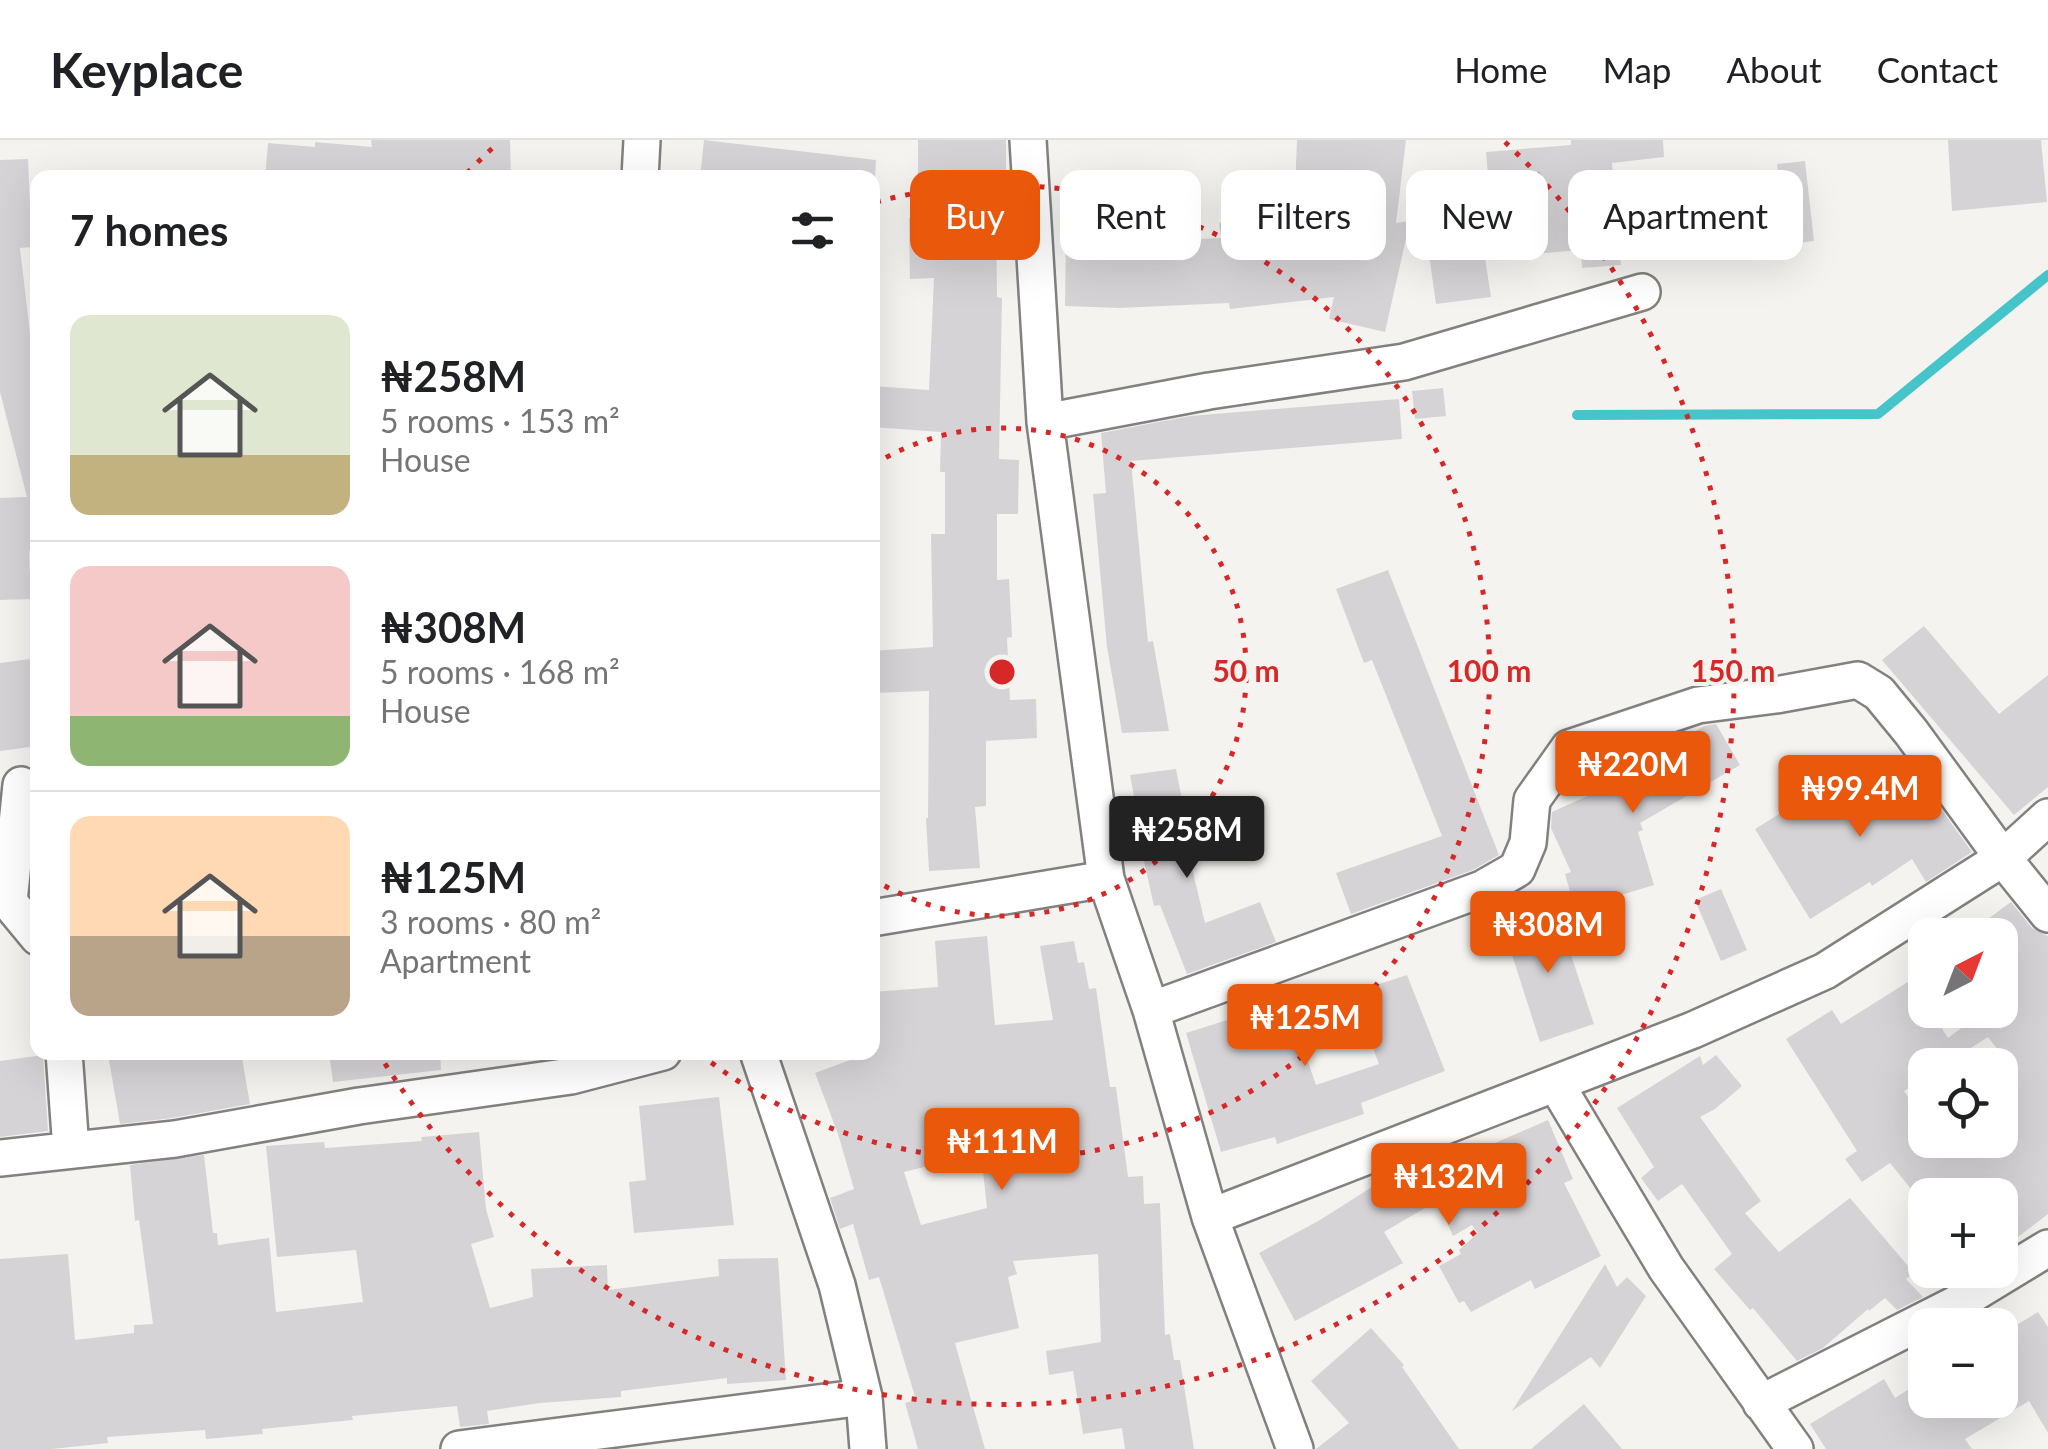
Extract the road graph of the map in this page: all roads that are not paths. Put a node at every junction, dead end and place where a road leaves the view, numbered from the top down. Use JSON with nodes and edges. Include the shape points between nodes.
{"nodes":[{"id":1,"x":642,"y":140,"type":"edge"},
{"id":2,"x":1028,"y":140,"type":"edge"},
{"id":3,"x":640,"y":170,"type":"edge"},
{"id":4,"x":1642,"y":292,"type":"dead end"},
{"id":5,"x":1045,"y":422,"type":"junction"},
{"id":6,"x":20,"y":787,"type":"edge"},
{"id":7,"x":2048,"y":818,"type":"edge"},
{"id":8,"x":2003,"y":858,"type":"junction"},
{"id":9,"x":1106,"y":880,"type":"junction"},
{"id":10,"x":2048,"y":914,"type":"edge"},
{"id":11,"x":880,"y":917,"type":"edge"},
{"id":12,"x":30,"y":927,"type":"edge"},
{"id":13,"x":1151,"y":1010,"type":"junction"},
{"id":14,"x":65,"y":1060,"type":"edge"},
{"id":15,"x":633,"y":1060,"type":"edge"},
{"id":16,"x":761,"y":1060,"type":"edge"},
{"id":17,"x":1556,"y":1084,"type":"junction"},
{"id":18,"x":71,"y":1150,"type":"junction"},
{"id":19,"x":0,"y":1158,"type":"edge"},
{"id":20,"x":1210,"y":1217,"type":"junction"},
{"id":21,"x":2048,"y":1248,"type":"edge"},
{"id":22,"x":864,"y":1397,"type":"junction"},
{"id":23,"x":1762,"y":1403,"type":"junction"},
{"id":24,"x":514,"y":1446,"type":"edge"},
{"id":25,"x":459,"y":1449,"type":"edge"},
{"id":26,"x":868,"y":1449,"type":"edge"},
{"id":27,"x":1294,"y":1449,"type":"edge"},
{"id":28,"x":1796,"y":1449,"type":"edge"}],
"edges":[{"from":1,"to":3,"type":"street"},
{"from":2,"to":5,"type":"street"},
{"from":4,"to":5,"type":"street","via":[[1404,362]]},
{"from":5,"to":9,"type":"street"},
{"from":6,"to":12,"type":"street","via":[[9,902]]},
{"from":7,"to":8,"type":"street"},
{"from":8,"to":10,"type":"street"},
{"from":8,"to":13,"type":"street","via":[[1911,732],[1858,680],[1698,704],[1570,748],[1532,800],[1528,843],[1516,868],[1482,889]]},
{"from":8,"to":17,"type":"street","via":[[1825,971]]},
{"from":9,"to":11,"type":"street"},
{"from":9,"to":13,"type":"street"},
{"from":13,"to":20,"type":"street"},
{"from":14,"to":18,"type":"street"},
{"from":15,"to":18,"type":"street","via":[[571,1076]]},
{"from":16,"to":22,"type":"street","via":[[837,1285]]},
{"from":17,"to":20,"type":"street"},
{"from":17,"to":23,"type":"street","via":[[1666,1268]]},
{"from":18,"to":19,"type":"street"},
{"from":20,"to":27,"type":"street"},
{"from":21,"to":23,"type":"street","via":[[1956,1304]]},
{"from":22,"to":24,"type":"street"},
{"from":22,"to":26,"type":"street"},
{"from":23,"to":28,"type":"street"},
{"from":24,"to":25,"type":"street"}]}
